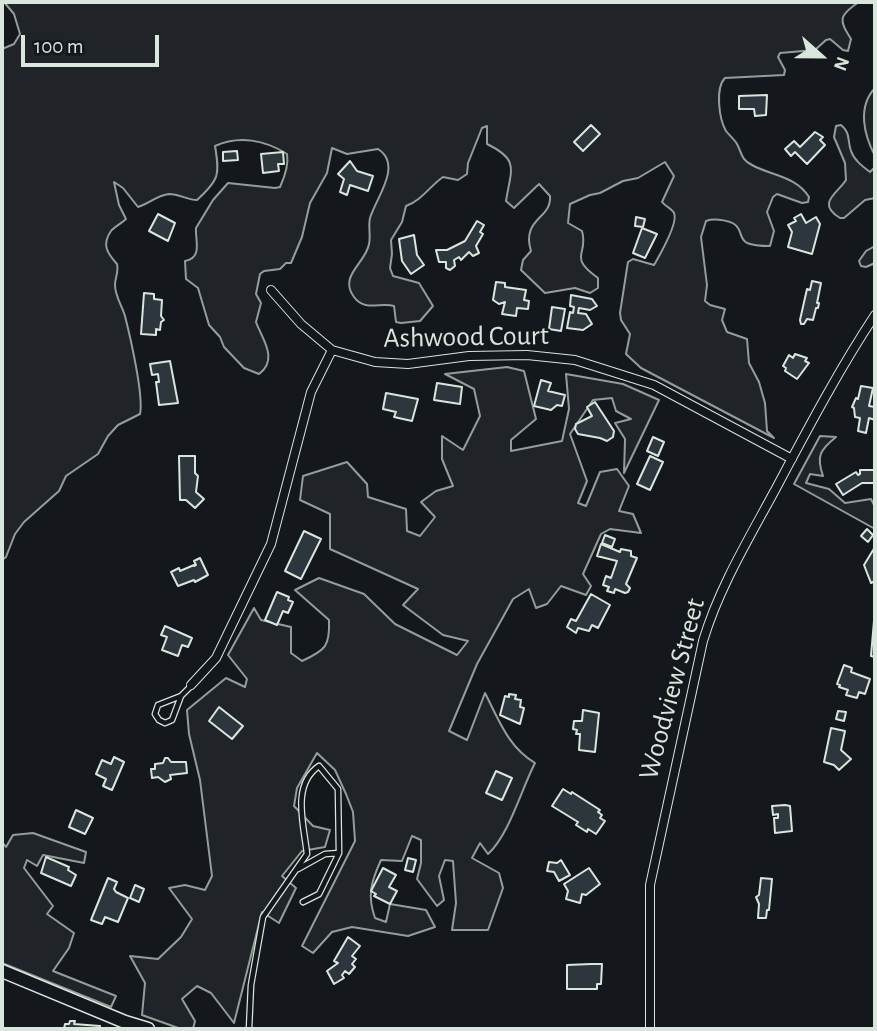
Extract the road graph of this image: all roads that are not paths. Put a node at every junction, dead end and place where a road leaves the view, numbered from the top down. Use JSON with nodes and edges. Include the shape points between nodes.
{"nodes":[{"id":1,"x":271,"y":290,"type":"dead end"},
{"id":2,"x":875,"y":315,"type":"edge"},
{"id":3,"x":332,"y":350,"type":"junction"},
{"id":4,"x":792,"y":458,"type":"junction"},
{"id":5,"x":191,"y":685,"type":"joint"},
{"id":6,"x":181,"y":696,"type":"junction"},
{"id":7,"x":339,"y":853,"type":"junction"},
{"id":8,"x":296,"y":871,"type":"junction"},
{"id":9,"x":303,"y":902,"type":"dead end"},
{"id":10,"x":2,"y":971,"type":"edge"},
{"id":11,"x":148,"y":1029,"type":"edge"},
{"id":12,"x":249,"y":1029,"type":"edge"},
{"id":13,"x":650,"y":1029,"type":"edge"}],
"edges":[{"from":1,"to":3,"type":"street","name":"Ashwood Court"},
{"from":2,"to":4,"type":"street","name":"Woodview Street"},
{"from":3,"to":4,"type":"street","name":"Ashwood Court","via":[[386,363],[527,355],[575,360],[655,385]]},
{"from":3,"to":5,"type":"street","via":[[311,392],[271,544],[216,658]]},
{"from":4,"to":13,"type":"street","name":"Woodview Street","via":[[725,583],[703,641],[650,884]]},
{"from":5,"to":6,"type":"lane"},
{"from":6,"to":6,"type":"lane","via":[[174,718],[159,720],[155,714],[159,705]]},
{"from":7,"to":8,"type":"lane","via":[[325,854]]},
{"from":7,"to":8,"type":"lane","via":[[338,789],[320,766],[309,773],[301,792],[307,854]]},
{"from":7,"to":9,"type":"lane","via":[[318,894]]},
{"from":8,"to":12,"type":"lane","via":[[263,917]]},
{"from":10,"to":11,"type":"street"}]}
